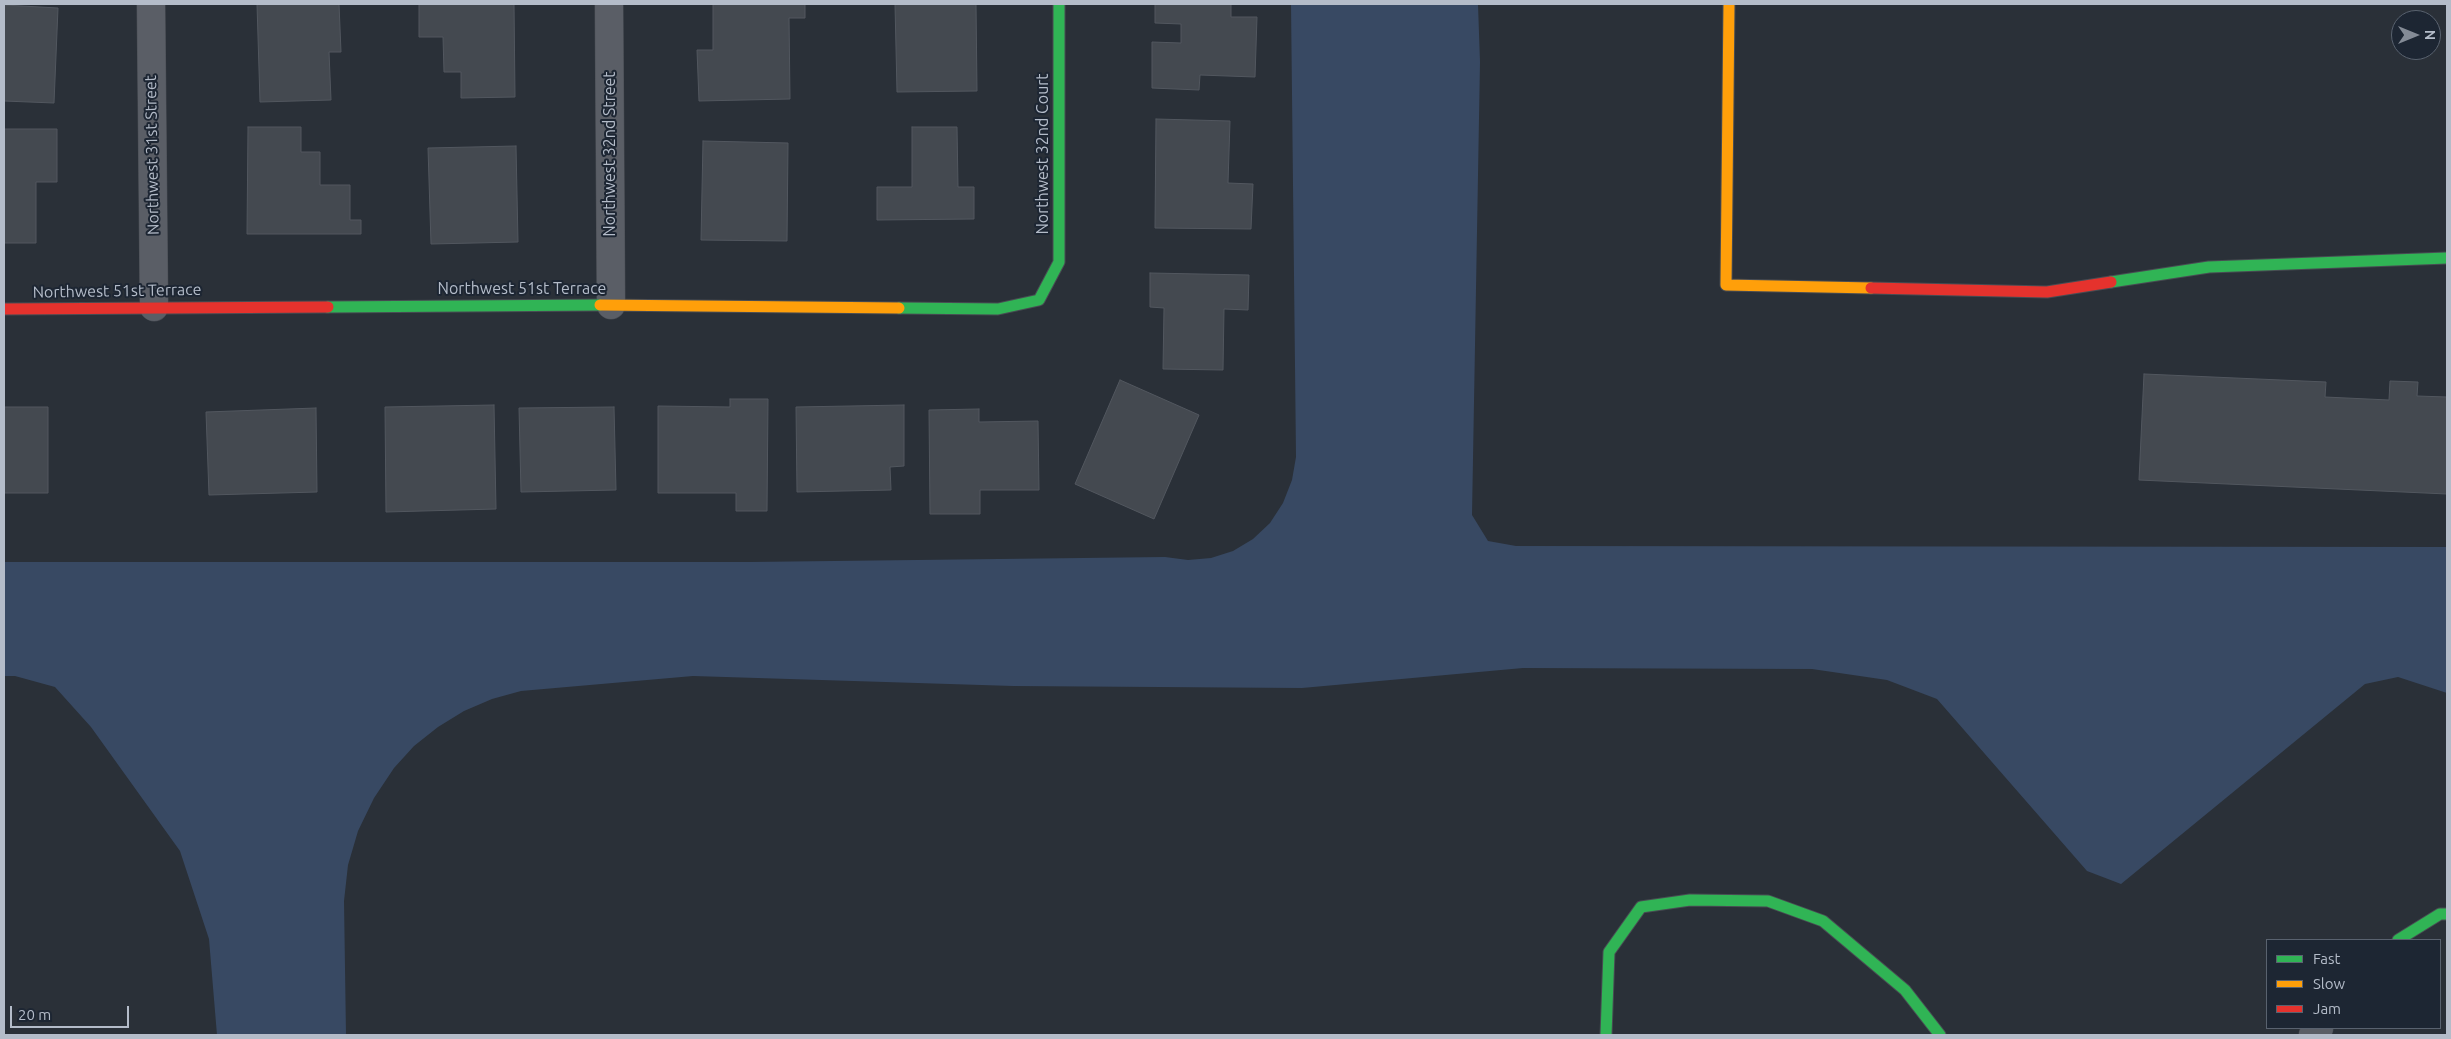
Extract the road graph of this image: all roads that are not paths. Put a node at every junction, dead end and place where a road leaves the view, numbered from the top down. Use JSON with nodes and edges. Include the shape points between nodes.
{"nodes":[{"id":1,"x":151,"y":4,"type":"edge"},
{"id":2,"x":608,"y":4,"type":"edge"},
{"id":3,"x":1059,"y":4,"type":"edge"},
{"id":4,"x":1729,"y":4,"type":"edge"},
{"id":5,"x":2447,"y":258,"type":"edge"},
{"id":6,"x":1039,"y":300,"type":"joint"},
{"id":7,"x":611,"y":305,"type":"junction"},
{"id":8,"x":154,"y":307,"type":"junction"},
{"id":9,"x":4,"y":309,"type":"edge"},
{"id":10,"x":2447,"y":914,"type":"edge"},
{"id":11,"x":2400,"y":939,"type":"edge"},
{"id":12,"x":1606,"y":1035,"type":"edge"},
{"id":13,"x":1940,"y":1035,"type":"edge"}],
"edges":[{"from":1,"to":8,"type":"street","name":"Northwest 31st Street"},
{"from":2,"to":7,"type":"street","name":"Northwest 32nd Street"},
{"from":3,"to":6,"type":"street","name":"Northwest 32nd Court","via":[[1059,262]]},
{"from":4,"to":5,"type":"street","via":[[1726,285],[2047,292],[2209,267]]},
{"from":6,"to":7,"type":"street","name":"Northwest 51st Terrace","via":[[998,309]]},
{"from":7,"to":8,"type":"street","name":"Northwest 51st Terrace"},
{"from":8,"to":9,"type":"street","name":"Northwest 51st Terrace"},
{"from":10,"to":11,"type":"street","via":[[2440,914]]},
{"from":12,"to":13,"type":"street","via":[[1609,952],[1640,907],[1690,900],[1768,901],[1823,921],[1905,990]]}]}
